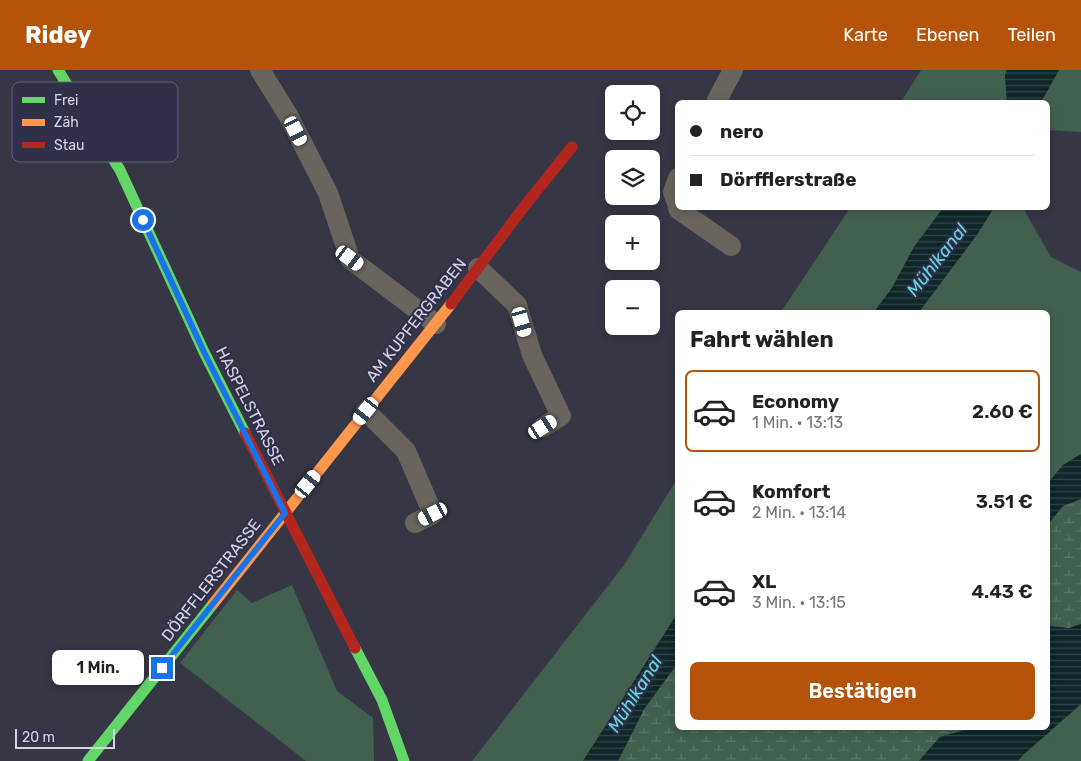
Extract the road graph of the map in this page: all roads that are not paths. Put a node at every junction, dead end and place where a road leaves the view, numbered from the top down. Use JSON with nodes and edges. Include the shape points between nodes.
{"nodes":[{"id":1,"x":58,"y":70,"type":"edge"},
{"id":2,"x":260,"y":70,"type":"edge"},
{"id":3,"x":733,"y":70,"type":"edge"},
{"id":4,"x":65,"y":82,"type":"edge"},
{"id":5,"x":717,"y":100,"type":"edge"},
{"id":6,"x":572,"y":147,"type":"dead end"},
{"id":7,"x":115,"y":162,"type":"edge"},
{"id":8,"x":679,"y":210,"type":"edge"},
{"id":9,"x":731,"y":246,"type":"dead end"},
{"id":10,"x":478,"y":268,"type":"junction"},
{"id":11,"x":436,"y":324,"type":"junction"},
{"id":12,"x":366,"y":411,"type":"junction"},
{"id":13,"x":543,"y":427,"type":"dead end"},
{"id":14,"x":285,"y":513,"type":"junction"},
{"id":15,"x":416,"y":523,"type":"dead end"},
{"id":16,"x":88,"y":761,"type":"edge"},
{"id":17,"x":404,"y":761,"type":"edge"}],
"edges":[{"from":1,"to":4,"type":"street","name":"HASPELSTRASSE"},
{"from":2,"to":11,"type":"lane","via":[[288,115],[328,193],[350,258]]},
{"from":3,"to":5,"type":"lane"},
{"from":6,"to":10,"type":"street","name":"AM KUPFERGRABEN"},
{"from":7,"to":14,"type":"street","name":"HASPELSTRASSE","via":[[204,352]]},
{"from":8,"to":9,"type":"lane"},
{"from":10,"to":11,"type":"street","name":"AM KUPFERGRABEN"},
{"from":10,"to":13,"type":"lane","via":[[518,305],[532,354],[561,416]]},
{"from":11,"to":12,"type":"street","name":"AM KUPFERGRABEN"},
{"from":12,"to":14,"type":"street","name":"AM KUPFERGRABEN"},
{"from":12,"to":15,"type":"lane","via":[[406,450],[433,514]]},
{"from":14,"to":16,"type":"street","name":"DÖRFFLERSTRASSE"},
{"from":14,"to":17,"type":"street","name":"HASPELSTRASSE","via":[[382,700]]}]}
